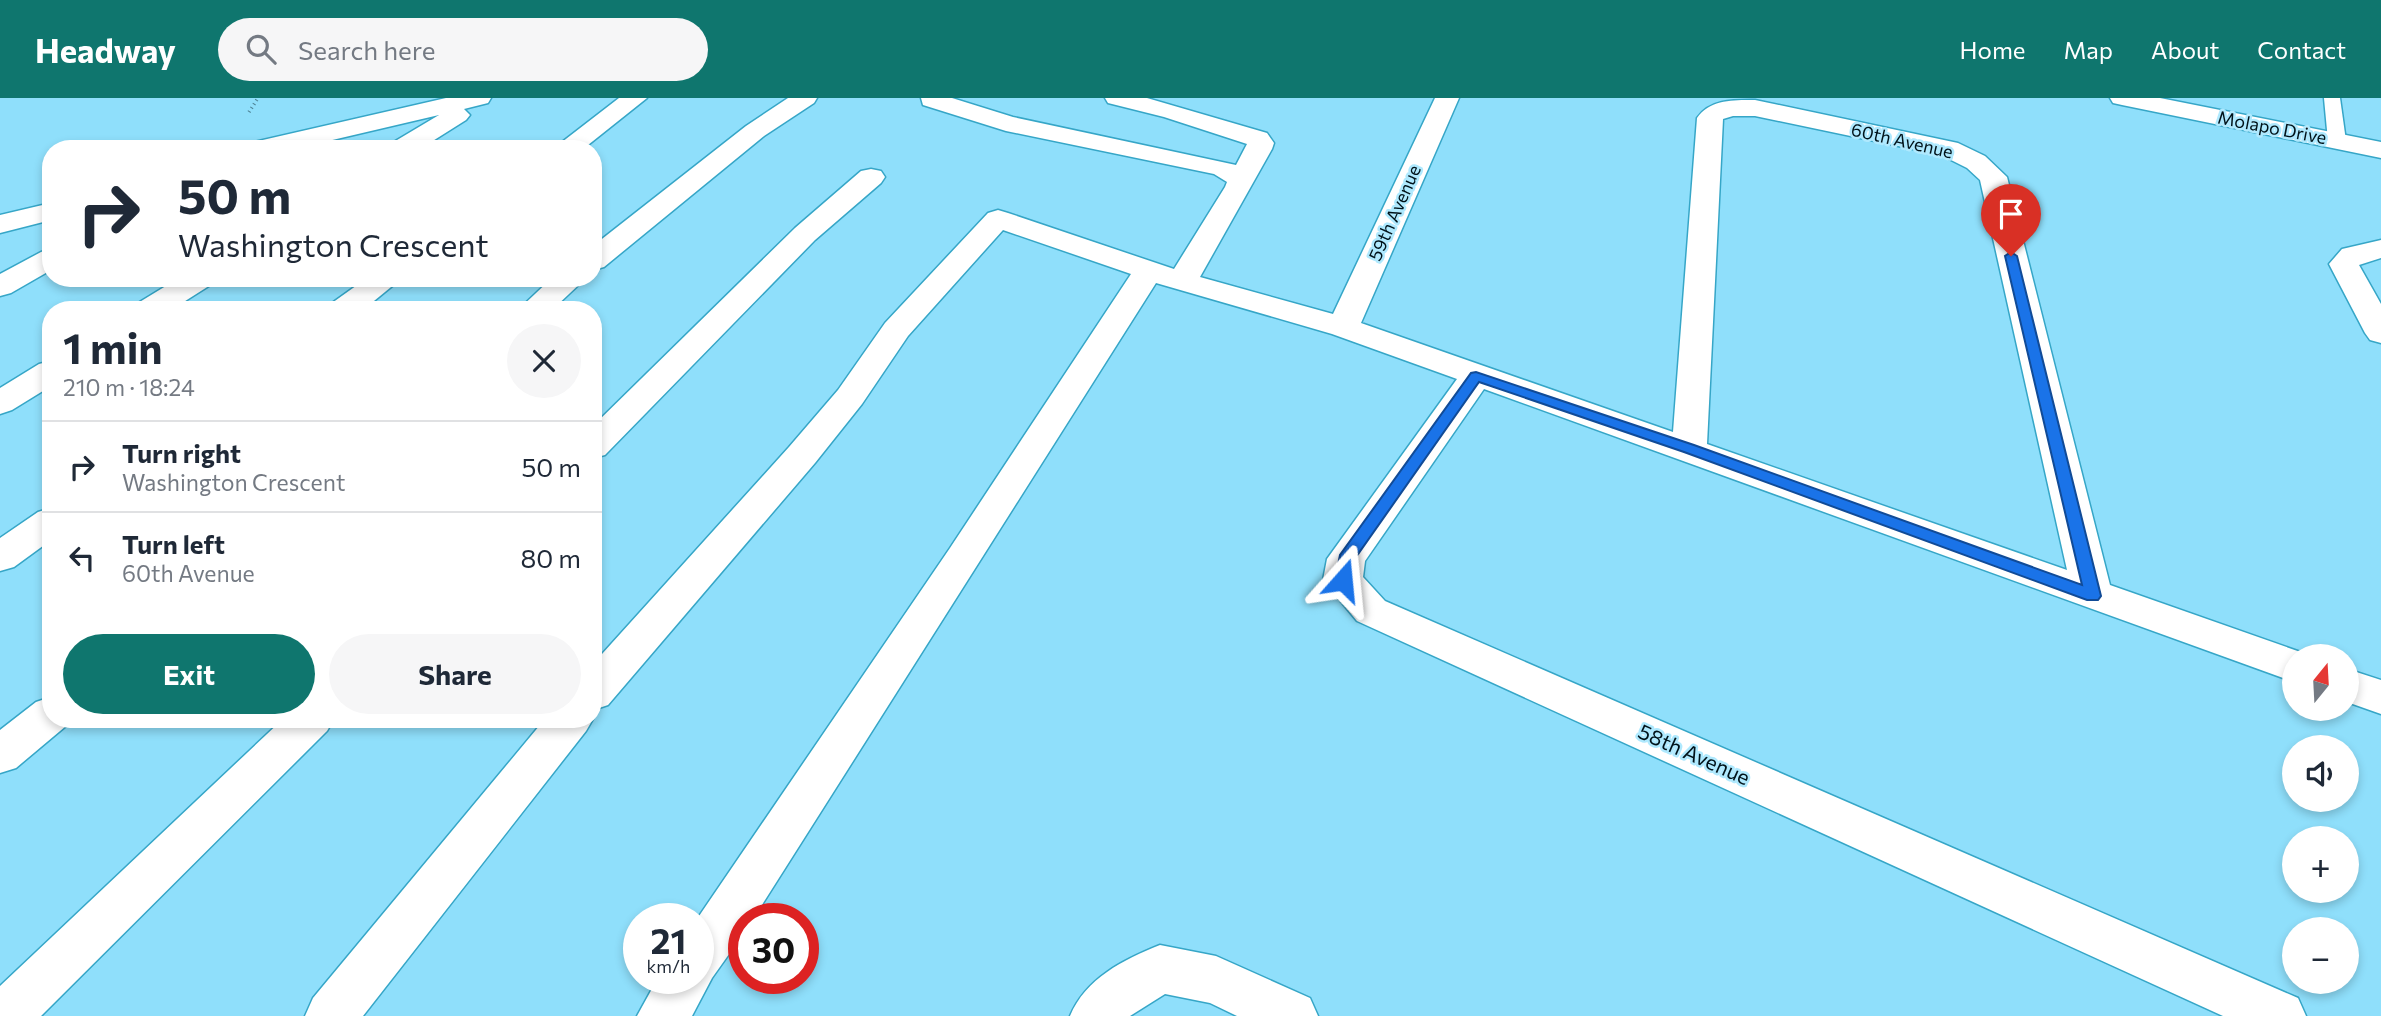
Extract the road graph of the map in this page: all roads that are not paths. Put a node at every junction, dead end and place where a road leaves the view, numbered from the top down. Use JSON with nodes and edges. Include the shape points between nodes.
{"nodes":[{"id":1,"x":479,"y":98,"type":"edge"},
{"id":2,"x":486,"y":98,"type":"edge"},
{"id":3,"x":635,"y":98,"type":"edge"},
{"id":4,"x":805,"y":98,"type":"edge"},
{"id":5,"x":1117,"y":98,"type":"edge"},
{"id":6,"x":1447,"y":98,"type":"edge"},
{"id":7,"x":2122,"y":98,"type":"edge"},
{"id":8,"x":2332,"y":98,"type":"edge"},
{"id":9,"x":932,"y":100,"type":"dead end"},
{"id":10,"x":298,"y":140,"type":"edge"},
{"id":11,"x":416,"y":140,"type":"edge"},
{"id":12,"x":578,"y":140,"type":"edge"},
{"id":13,"x":2337,"y":141,"type":"junction"},
{"id":14,"x":2381,"y":150,"type":"edge"},
{"id":15,"x":871,"y":177,"type":"dead end"},
{"id":16,"x":1241,"y":179,"type":"junction"},
{"id":17,"x":42,"y":213,"type":"edge"},
{"id":18,"x":0,"y":224,"type":"edge"},
{"id":19,"x":2381,"y":249,"type":"edge"},
{"id":20,"x":602,"y":254,"type":"edge"},
{"id":21,"x":42,"y":263,"type":"edge"},
{"id":22,"x":1165,"y":276,"type":"junction"},
{"id":23,"x":0,"y":287,"type":"edge"},
{"id":24,"x":186,"y":287,"type":"edge"},
{"id":25,"x":375,"y":287,"type":"edge"},
{"id":26,"x":560,"y":287,"type":"edge"},
{"id":27,"x":164,"y":301,"type":"edge"},
{"id":28,"x":355,"y":301,"type":"edge"},
{"id":29,"x":544,"y":301,"type":"edge"},
{"id":30,"x":1343,"y":327,"type":"junction"},
{"id":31,"x":2381,"y":334,"type":"edge"},
{"id":32,"x":42,"y":376,"type":"edge"},
{"id":33,"x":1476,"y":376,"type":"junction"},
{"id":34,"x":0,"y":403,"type":"edge"},
{"id":35,"x":602,"y":438,"type":"edge"},
{"id":36,"x":1689,"y":448,"type":"junction"},
{"id":37,"x":42,"y":527,"type":"edge"},
{"id":38,"x":0,"y":557,"type":"edge"},
{"id":39,"x":2092,"y":596,"type":"junction"},
{"id":40,"x":2282,"y":662,"type":"edge"},
{"id":41,"x":602,"y":683,"type":"edge"},
{"id":42,"x":2359,"y":689,"type":"edge"},
{"id":43,"x":2381,"y":697,"type":"edge"},
{"id":44,"x":42,"y":721,"type":"edge"},
{"id":45,"x":303,"y":728,"type":"edge"},
{"id":46,"x":564,"y":728,"type":"edge"},
{"id":47,"x":0,"y":755,"type":"edge"},
{"id":48,"x":714,"y":936,"type":"edge"},
{"id":49,"x":677,"y":994,"type":"edge"},
{"id":50,"x":5,"y":1016,"type":"edge"},
{"id":51,"x":331,"y":1016,"type":"edge"},
{"id":52,"x":663,"y":1016,"type":"edge"},
{"id":53,"x":1096,"y":1016,"type":"edge"},
{"id":54,"x":1292,"y":1016,"type":"edge"},
{"id":55,"x":2280,"y":1016,"type":"edge"}],
"edges":[{"from":1,"to":10,"type":"street"},
{"from":2,"to":11,"type":"street"},
{"from":3,"to":12,"type":"street"},
{"from":4,"to":20,"type":"street","via":[[755,131]]},
{"from":5,"to":16,"type":"street","via":[[1258,139],[1259,149]]},
{"from":6,"to":30,"type":"street","name":"59th Avenue"},
{"from":7,"to":13,"type":"street","name":"Molapo Drive"},
{"from":8,"to":13,"type":"lane"},
{"from":9,"to":16,"type":"street","via":[[1017,126],[1222,168]]},
{"from":13,"to":14,"type":"street","name":"Molapo Drive"},
{"from":15,"to":35,"type":"street","via":[[805,234]]},
{"from":16,"to":22,"type":"street","via":[[1226,212]]},
{"from":17,"to":18,"type":"street"},
{"from":19,"to":31,"type":"street","via":[[2352,255],[2344,264]]},
{"from":21,"to":23,"type":"street"},
{"from":22,"to":30,"type":"street"},
{"from":22,"to":41,"type":"street","via":[[998,219],[896,330],[850,397],[802,455]]},
{"from":22,"to":48,"type":"street","via":[[964,558]]},
{"from":24,"to":27,"type":"street"},
{"from":25,"to":28,"type":"street"},
{"from":26,"to":29,"type":"street"},
{"from":30,"to":33,"type":"street"},
{"from":32,"to":34,"type":"street"},
{"from":33,"to":36,"type":"street"},
{"from":33,"to":55,"type":"street","name":"58th Avenue","via":[[1346,559],[1343,580],[1371,611]]},
{"from":36,"to":39,"type":"street"},
{"from":36,"to":39,"type":"street","name":"60th Avenue","via":[[1710,118],[1715,112],[1755,108],[1949,149],[1976,162],[1993,177]]},
{"from":37,"to":38,"type":"street"},
{"from":39,"to":40,"type":"street"},
{"from":42,"to":43,"type":"street"},
{"from":44,"to":47,"type":"street"},
{"from":45,"to":50,"type":"street"},
{"from":46,"to":51,"type":"street"},
{"from":49,"to":52,"type":"street"},
{"from":53,"to":54,"type":"street","via":[[1114,996],[1160,969],[1216,980]]}]}
